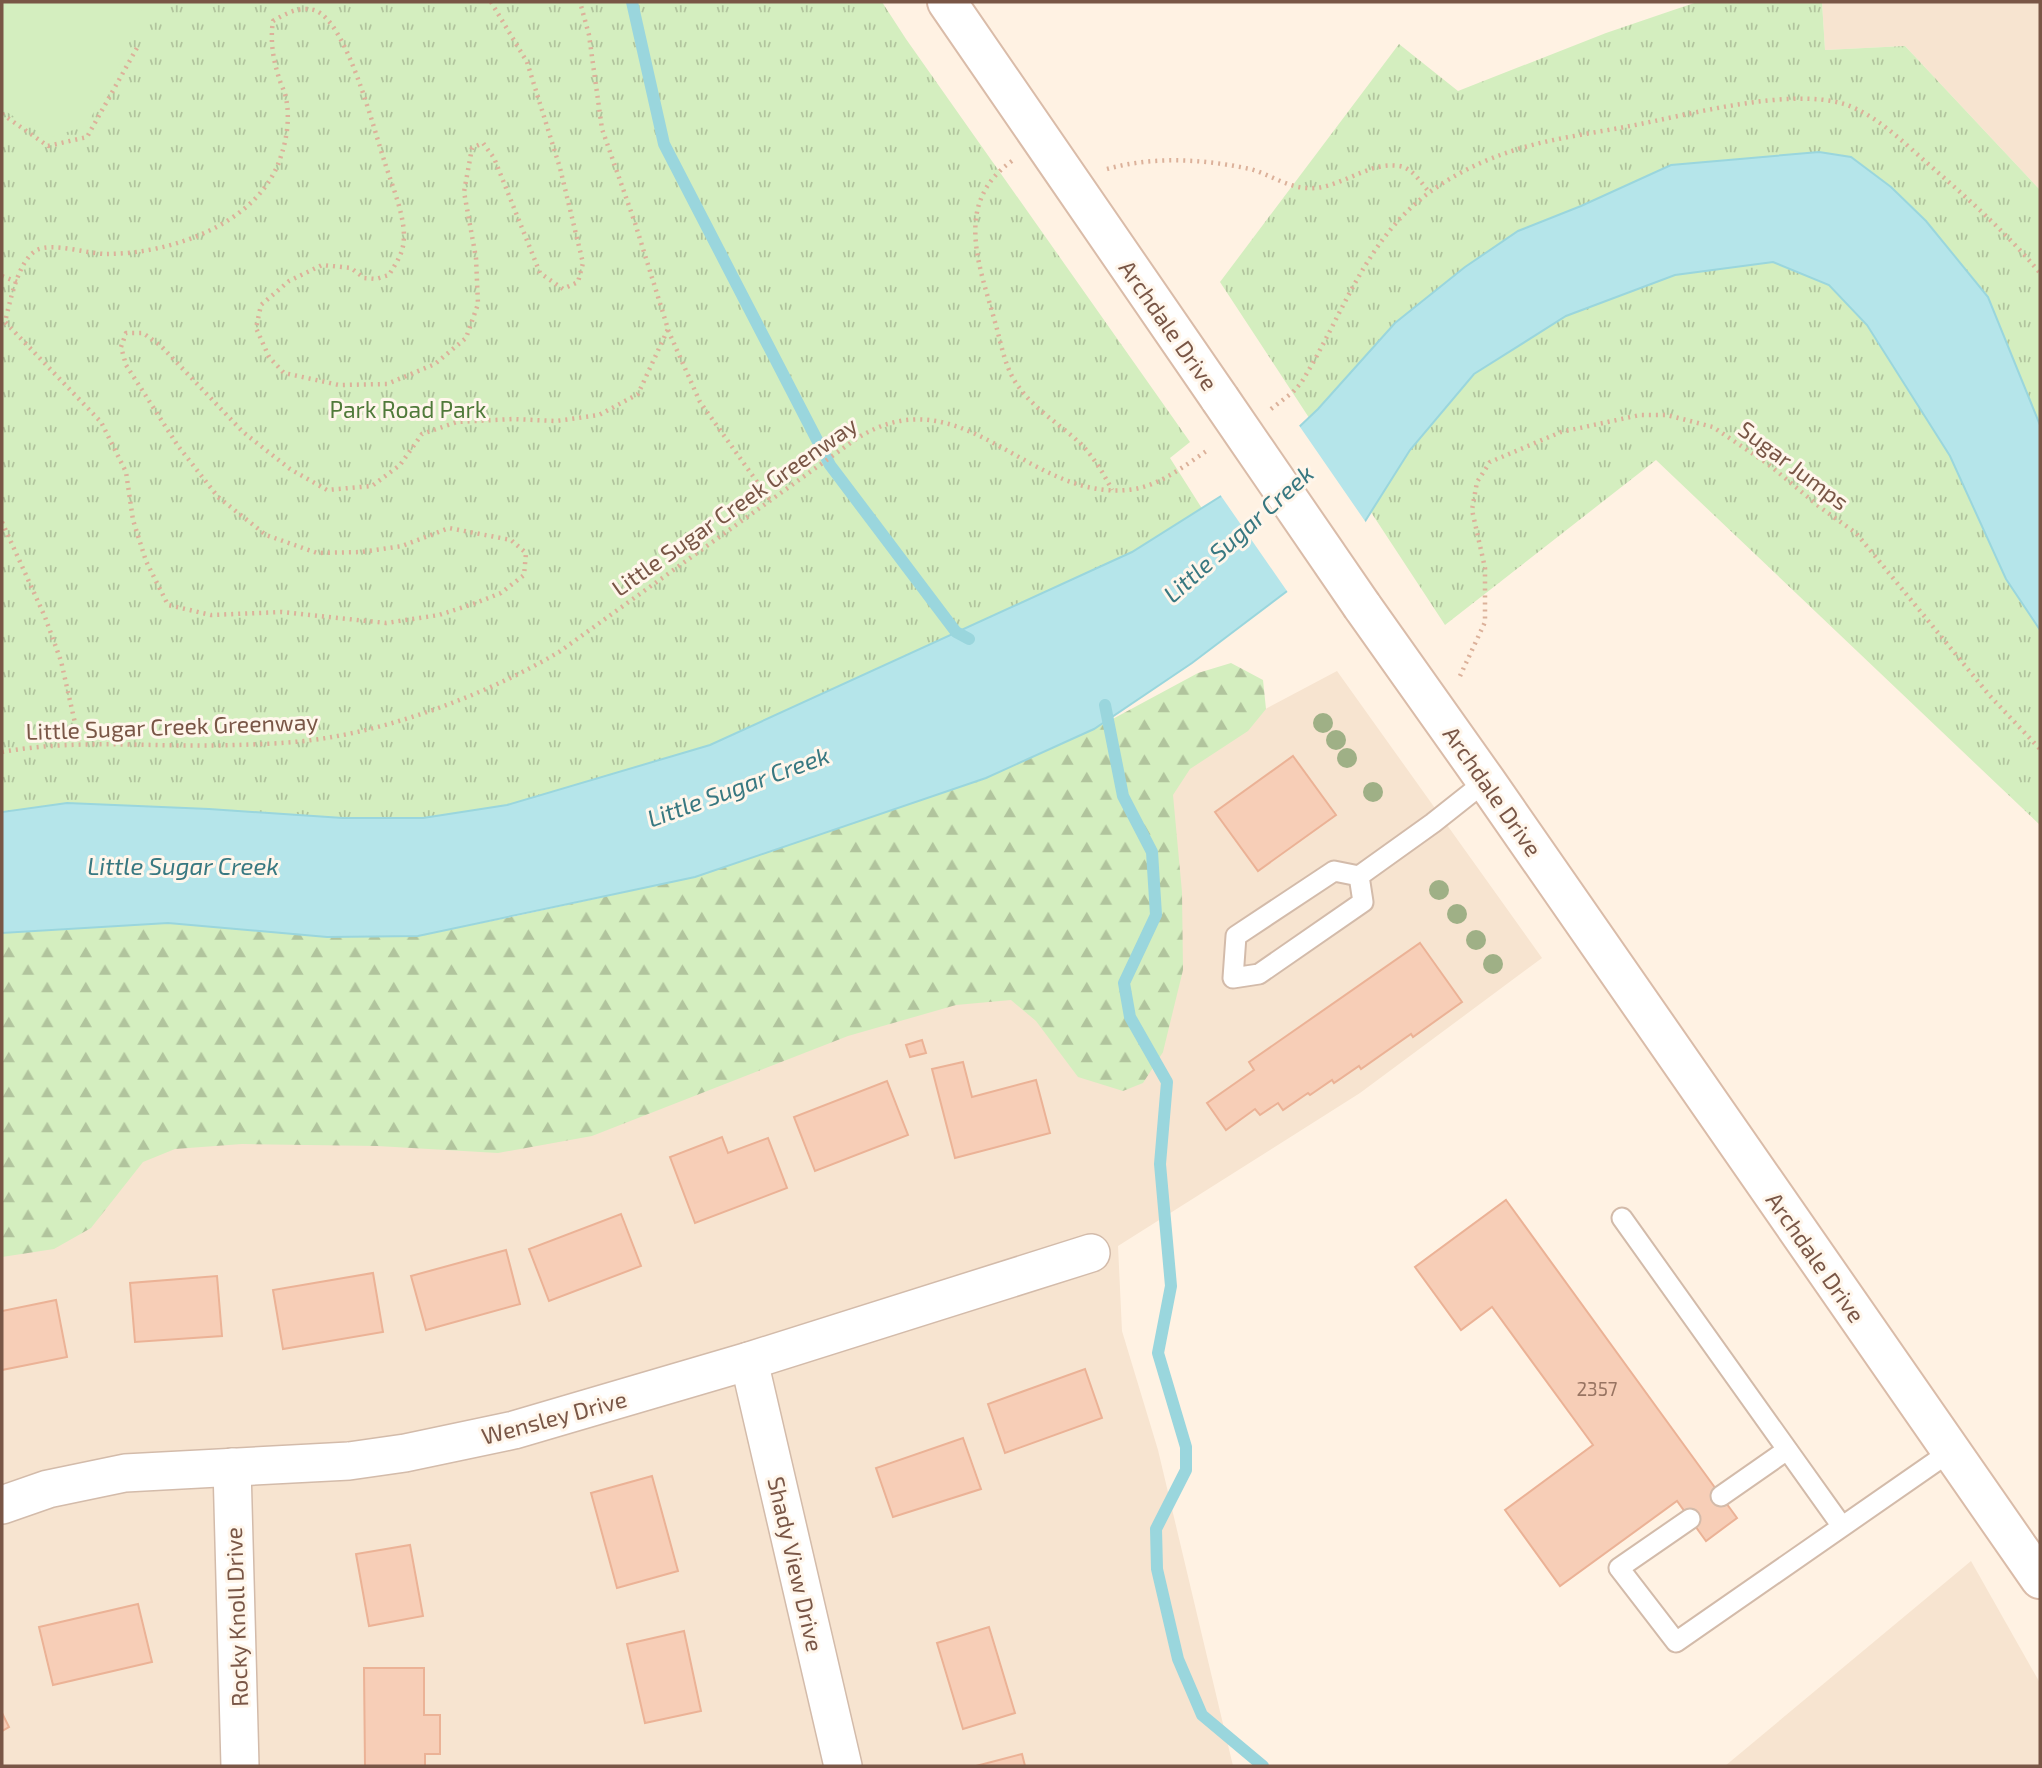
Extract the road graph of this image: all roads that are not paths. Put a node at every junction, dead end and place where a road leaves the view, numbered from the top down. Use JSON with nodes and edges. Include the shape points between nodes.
{"nodes":[{"id":1,"x":947,"y":2,"type":"edge"},
{"id":2,"x":1486,"y":781,"type":"junction"},
{"id":3,"x":1359,"y":876,"type":"junction"},
{"id":4,"x":1622,"y":1218,"type":"dead end"},
{"id":5,"x":1091,"y":1253,"type":"dead end"},
{"id":6,"x":749,"y":1361,"type":"junction"},
{"id":7,"x":1787,"y":1450,"type":"junction"},
{"id":8,"x":1951,"y":1451,"type":"junction"},
{"id":9,"x":232,"y":1467,"type":"junction"},
{"id":10,"x":1721,"y":1496,"type":"dead end"},
{"id":11,"x":2,"y":1505,"type":"edge"},
{"id":12,"x":1690,"y":1519,"type":"dead end"},
{"id":13,"x":1841,"y":1525,"type":"junction"},
{"id":14,"x":2040,"y":1579,"type":"edge"},
{"id":15,"x":240,"y":1766,"type":"edge"},
{"id":16,"x":843,"y":1766,"type":"edge"}],
"edges":[{"from":1,"to":2,"type":"street","name":"Archdale Drive","bridge":true},
{"from":2,"to":3,"type":"lane"},
{"from":2,"to":8,"type":"street","name":"Archdale Drive"},
{"from":3,"to":3,"type":"lane","via":[[1334,871],[1236,936],[1233,978],[1259,974],[1363,902]]},
{"from":4,"to":7,"type":"lane"},
{"from":5,"to":6,"type":"street","name":"Wensley Drive"},
{"from":6,"to":9,"type":"street","name":"Wensley Drive","via":[[514,1430],[405,1453]]},
{"from":6,"to":16,"type":"street","name":"Shady View Drive"},
{"from":7,"to":10,"type":"lane"},
{"from":7,"to":13,"type":"lane"},
{"from":8,"to":13,"type":"lane"},
{"from":8,"to":14,"type":"street","name":"Archdale Drive"},
{"from":9,"to":11,"type":"street","name":"Wensley Drive","via":[[125,1473],[48,1489]]},
{"from":9,"to":15,"type":"street","name":"Rocky Knoll Drive"},
{"from":12,"to":13,"type":"lane","via":[[1619,1568],[1676,1642]]}]}
